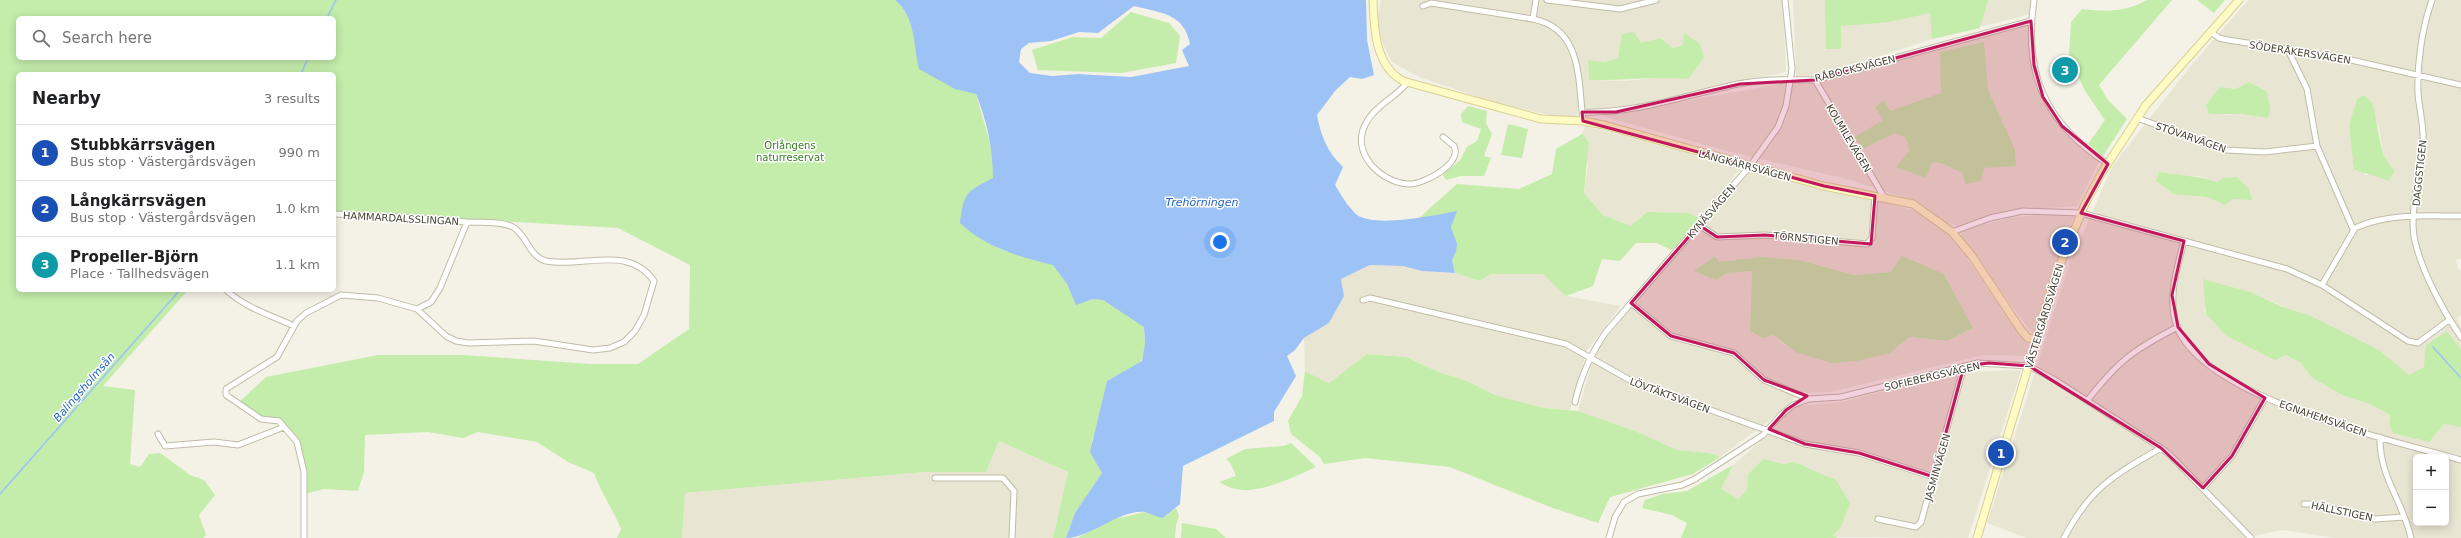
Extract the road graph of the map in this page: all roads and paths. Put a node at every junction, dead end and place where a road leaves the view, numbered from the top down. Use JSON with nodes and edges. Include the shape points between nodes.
{"nodes":[{"id":1,"x":1373,"y":0,"type":"edge"},
{"id":2,"x":1536,"y":0,"type":"edge"},
{"id":3,"x":1547,"y":0,"type":"edge"},
{"id":4,"x":1656,"y":0,"type":"edge"},
{"id":5,"x":1785,"y":0,"type":"edge"},
{"id":6,"x":2034,"y":0,"type":"edge"},
{"id":7,"x":2239,"y":0,"type":"edge"},
{"id":8,"x":2432,"y":0,"type":"edge"},
{"id":9,"x":1423,"y":6,"type":"dead end"},
{"id":10,"x":1533,"y":19,"type":"junction"},
{"id":11,"x":2031,"y":21,"type":"junction"},
{"id":12,"x":2211,"y":32,"type":"junction"},
{"id":13,"x":2288,"y":50,"type":"junction"},
{"id":14,"x":2419,"y":77,"type":"junction"},
{"id":15,"x":1791,"y":79,"type":"junction"},
{"id":16,"x":1815,"y":80,"type":"junction"},
{"id":17,"x":1408,"y":82,"type":"junction"},
{"id":18,"x":2461,"y":85,"type":"edge"},
{"id":19,"x":1582,"y":112,"type":"junction"},
{"id":20,"x":2137,"y":118,"type":"junction"},
{"id":21,"x":1583,"y":121,"type":"junction"},
{"id":22,"x":1443,"y":138,"type":"dead end"},
{"id":23,"x":2317,"y":146,"type":"junction"},
{"id":24,"x":2108,"y":164,"type":"junction"},
{"id":25,"x":1750,"y":166,"type":"junction"},
{"id":26,"x":1875,"y":196,"type":"junction"},
{"id":27,"x":1884,"y":197,"type":"junction"},
{"id":28,"x":2081,"y":213,"type":"junction"},
{"id":29,"x":336,"y":214,"type":"edge"},
{"id":30,"x":2414,"y":216,"type":"junction"},
{"id":31,"x":2461,"y":216,"type":"edge"},
{"id":32,"x":467,"y":222,"type":"junction"},
{"id":33,"x":1699,"y":226,"type":"junction"},
{"id":34,"x":2353,"y":230,"type":"junction"},
{"id":35,"x":1952,"y":232,"type":"junction"},
{"id":36,"x":2184,"y":241,"type":"junction"},
{"id":37,"x":2322,"y":285,"type":"junction"},
{"id":38,"x":228,"y":292,"type":"edge"},
{"id":39,"x":1363,"y":300,"type":"dead end"},
{"id":40,"x":1630,"y":303,"type":"junction"},
{"id":41,"x":417,"y":309,"type":"junction"},
{"id":42,"x":2450,"y":320,"type":"junction"},
{"id":43,"x":294,"y":326,"type":"junction"},
{"id":44,"x":2178,"y":327,"type":"junction"},
{"id":45,"x":2461,"y":337,"type":"edge"},
{"id":46,"x":2036,"y":340,"type":"junction"},
{"id":47,"x":1590,"y":357,"type":"junction"},
{"id":48,"x":1964,"y":366,"type":"junction"},
{"id":49,"x":2029,"y":366,"type":"junction"},
{"id":50,"x":2265,"y":398,"type":"junction"},
{"id":51,"x":1809,"y":399,"type":"junction"},
{"id":52,"x":2087,"y":401,"type":"junction"},
{"id":53,"x":1575,"y":402,"type":"dead end"},
{"id":54,"x":284,"y":427,"type":"junction"},
{"id":55,"x":1769,"y":429,"type":"junction"},
{"id":56,"x":158,"y":434,"type":"dead end"},
{"id":57,"x":2380,"y":437,"type":"junction"},
{"id":58,"x":2161,"y":448,"type":"junction"},
{"id":59,"x":2461,"y":460,"type":"edge"},
{"id":60,"x":1934,"y":477,"type":"junction"},
{"id":61,"x":936,"y":478,"type":"dead end"},
{"id":62,"x":2203,"y":488,"type":"junction"},
{"id":63,"x":2304,"y":504,"type":"dead end"},
{"id":64,"x":2404,"y":517,"type":"junction"},
{"id":65,"x":1878,"y":519,"type":"dead end"},
{"id":66,"x":304,"y":538,"type":"edge"},
{"id":67,"x":1012,"y":538,"type":"edge"},
{"id":68,"x":1609,"y":538,"type":"edge"},
{"id":69,"x":1977,"y":538,"type":"edge"},
{"id":70,"x":2064,"y":538,"type":"edge"},
{"id":71,"x":2251,"y":538,"type":"edge"},
{"id":72,"x":2410,"y":538,"type":"edge"}],
"edges":[{"from":1,"to":17,"type":"street","name":"LÅNGKÄRRSVÄGEN","via":[[1381,57],[1394,75]]},
{"from":2,"to":10,"type":"street"},
{"from":3,"to":4,"type":"street","via":[[1620,9]]},
{"from":5,"to":15,"type":"street","name":"KYNÄSVÄGEN","via":[[1791,39]]},
{"from":6,"to":11,"type":"street"},
{"from":7,"to":12,"type":"street","name":"VÄSTERGÅRDSVÄGEN"},
{"from":8,"to":14,"type":"street","name":"DAGGSTIGEN","via":[[2426,16]]},
{"from":9,"to":10,"type":"street","via":[[1431,3]]},
{"from":10,"to":19,"type":"street","via":[[1556,27],[1570,46]]},
{"from":11,"to":16,"type":"street","name":"RÅBOCKSVÄGEN"},
{"from":11,"to":24,"type":"street","via":[[2034,65],[2043,96],[2062,126]]},
{"from":12,"to":13,"type":"street","name":"SÖDERÅKERSVÄGEN","via":[[2219,38]]},
{"from":12,"to":20,"type":"street","name":"VÄSTERGÅRDSVÄGEN","via":[[2156,92]]},
{"from":13,"to":14,"type":"street","name":"SÖDERÅKERSVÄGEN","via":[[2338,57]]},
{"from":13,"to":23,"type":"street","via":[[2307,89]]},
{"from":14,"to":18,"type":"street","name":"SÖDERÅKERSVÄGEN"},
{"from":14,"to":30,"type":"street","name":"DAGGSTIGEN","via":[[2423,142]]},
{"from":15,"to":16,"type":"street","name":"RÅBOCKSVÄGEN"},
{"from":15,"to":19,"type":"street","name":"RÅBOCKSVÄGEN","via":[[1740,84],[1616,112]]},
{"from":15,"to":25,"type":"street","name":"KYNÄSVÄGEN","via":[[1786,106],[1778,127]]},
{"from":16,"to":27,"type":"street","name":"KOLMILEVÄGEN"},
{"from":17,"to":21,"type":"street","name":"LÅNGKÄRRSVÄGEN","via":[[1541,119]]},
{"from":17,"to":22,"type":"street","via":[[1399,93],[1368,118],[1360,141],[1364,156],[1392,180],[1407,184],[1418,183],[1442,171],[1453,160],[1456,153],[1454,146]]},
{"from":19,"to":21,"type":"street"},
{"from":20,"to":23,"type":"street","name":"STÖVARVÄGEN","via":[[2226,150],[2265,152]]},
{"from":20,"to":24,"type":"street","name":"VÄSTERGÅRDSVÄGEN"},
{"from":21,"to":25,"type":"street","name":"LÅNGKÄRRSVÄGEN"},
{"from":23,"to":34,"type":"street"},
{"from":24,"to":28,"type":"street","name":"VÄSTERGÅRDSVÄGEN"},
{"from":25,"to":26,"type":"street","name":"LÅNGKÄRRSVÄGEN","via":[[1824,186]]},
{"from":25,"to":33,"type":"street","name":"KYNÄSVÄGEN"},
{"from":26,"to":27,"type":"street","name":"LÅNGKÄRRSVÄGEN"},
{"from":26,"to":33,"type":"street","name":"TÖRNSTIGEN","via":[[1872,238],[1867,244],[1771,235],[1717,237]]},
{"from":27,"to":35,"type":"street","name":"LÅNGKÄRRSVÄGEN","via":[[1913,204]]},
{"from":28,"to":35,"type":"street","via":[[2023,212],[1990,218]]},
{"from":28,"to":36,"type":"street"},
{"from":28,"to":46,"type":"street","name":"VÄSTERGÅRDSVÄGEN","via":[[2055,277]]},
{"from":29,"to":32,"type":"street","name":"HAMMARDALSSLINGAN"},
{"from":30,"to":31,"type":"street"},
{"from":30,"to":34,"type":"street","via":[[2374,222]]},
{"from":30,"to":42,"type":"street","name":"DAGGSTIGEN","via":[[2414,240],[2421,261]]},
{"from":32,"to":41,"type":"street","name":"HAMMARDALSSLINGAN","via":[[440,288],[431,302]]},
{"from":32,"to":41,"type":"street","name":"HAMMARDALSSLINGAN","via":[[512,226],[523,236],[535,255],[544,260],[566,263],[618,258],[627,260],[649,273],[654,281],[644,315],[635,331],[624,342],[610,348],[593,350],[534,341],[468,343],[446,336]]},
{"from":33,"to":40,"type":"street","name":"KYNÄSVÄGEN"},
{"from":34,"to":37,"type":"street"},
{"from":35,"to":46,"type":"street","name":"LÅNGKÄRRSVÄGEN","via":[[1972,256],[2021,330],[2028,338]]},
{"from":36,"to":37,"type":"street","via":[[2277,266]]},
{"from":36,"to":44,"type":"street","name":"EGNAHEMSVÄGEN","via":[[2172,295]]},
{"from":37,"to":42,"type":"street","via":[[2408,341],[2418,343]]},
{"from":38,"to":43,"type":"street","via":[[251,308]]},
{"from":39,"to":47,"type":"street","name":"LÖVTÄKTSVÄGEN","via":[[1370,298],[1566,344]]},
{"from":40,"to":47,"type":"street","name":"KYNÄSVÄGEN","via":[[1606,332]]},
{"from":40,"to":51,"type":"street","via":[[1671,336],[1734,353],[1764,380]]},
{"from":41,"to":43,"type":"street","name":"HAMMARDALSSLINGAN","via":[[378,298],[341,295],[306,313]]},
{"from":42,"to":45,"type":"street","name":"DAGGSTIGEN"},
{"from":43,"to":54,"type":"street","name":"HAMMARDALSSLINGAN","via":[[277,357],[226,389],[226,395],[261,419],[279,421]]},
{"from":44,"to":50,"type":"street","name":"EGNAHEMSVÄGEN","via":[[2193,349],[2209,364]]},
{"from":44,"to":52,"type":"street","via":[[2142,345],[2118,364]]},
{"from":46,"to":49,"type":"street","name":"VÄSTERGÅRDSVÄGEN"},
{"from":47,"to":53,"type":"street","name":"KYNÄSVÄGEN"},
{"from":47,"to":55,"type":"street","name":"LÖVTÄKTSVÄGEN","via":[[1635,383]]},
{"from":48,"to":49,"type":"street","name":"SOFIEBERGSVÄGEN","via":[[1989,363]]},
{"from":48,"to":51,"type":"street","name":"SOFIEBERGSVÄGEN","via":[[1840,397]]},
{"from":48,"to":60,"type":"street","name":"JASMINVÄGEN"},
{"from":49,"to":52,"type":"street","name":"SOFIEBERGSVÄGEN"},
{"from":49,"to":69,"type":"street","name":"VÄSTERGÅRDSVÄGEN"},
{"from":50,"to":57,"type":"street","name":"EGNAHEMSVÄGEN","via":[[2300,413]]},
{"from":50,"to":62,"type":"street","via":[[2232,456]]},
{"from":51,"to":55,"type":"street","name":"SOFIEBERGSVÄGEN","via":[[1786,410]]},
{"from":52,"to":58,"type":"street","name":"SOFIEBERGSVÄGEN"},
{"from":54,"to":56,"type":"street","via":[[238,445],[214,442],[165,446]]},
{"from":54,"to":66,"type":"street","name":"HAMMARDALSSLINGAN","via":[[297,442],[304,472]]},
{"from":55,"to":60,"type":"street","name":"LÖVTÄKTSVÄGEN","via":[[1805,444],[1859,453]]},
{"from":55,"to":68,"type":"street","name":"SOFIEBERGSVÄGEN","via":[[1695,479],[1682,485],[1638,494],[1624,502],[1615,517]]},
{"from":57,"to":59,"type":"street","name":"EGNAHEMSVÄGEN"},
{"from":57,"to":64,"type":"street","via":[[2384,471]]},
{"from":58,"to":62,"type":"street","name":"SOFIEBERGSVÄGEN"},
{"from":58,"to":70,"type":"street","via":[[2102,484],[2075,516]]},
{"from":60,"to":65,"type":"street","name":"JASMINVÄGEN","via":[[1919,525],[1913,527]]},
{"from":61,"to":67,"type":"street","via":[[1003,478],[1014,491]]},
{"from":62,"to":71,"type":"street","name":"SOFIEBERGSVÄGEN"},
{"from":63,"to":64,"type":"street","name":"HÄLLSTIGEN","via":[[2375,519]]},
{"from":64,"to":72,"type":"street"}]}
